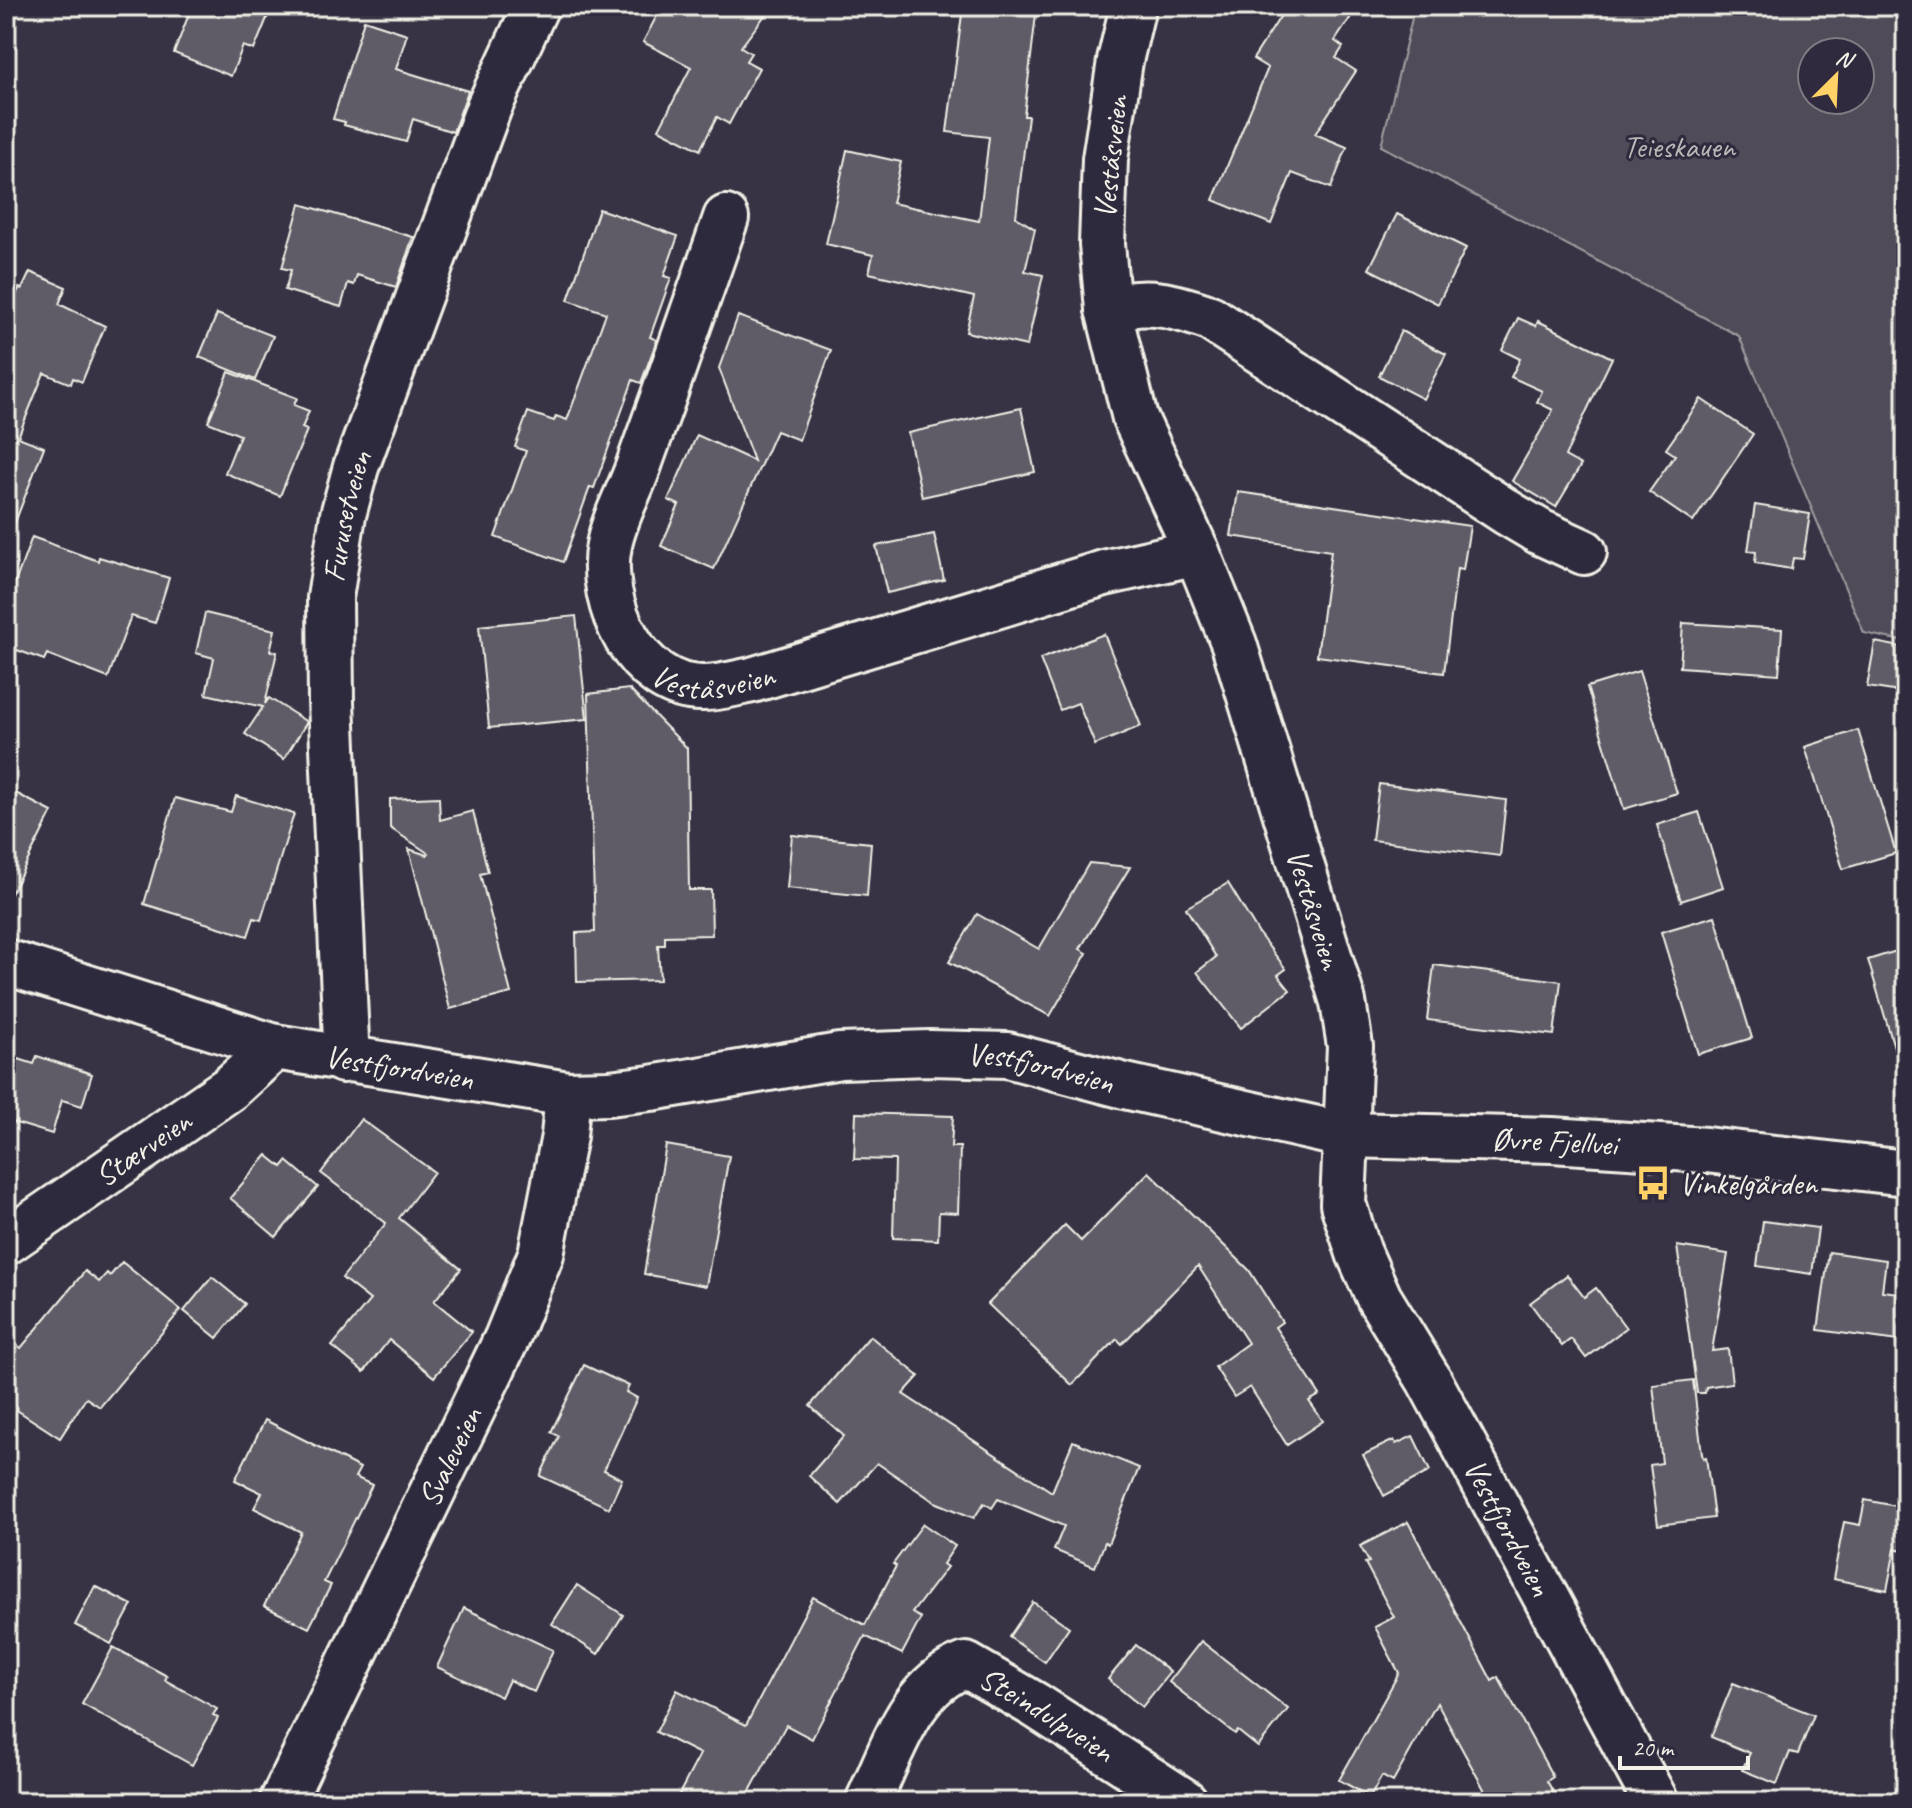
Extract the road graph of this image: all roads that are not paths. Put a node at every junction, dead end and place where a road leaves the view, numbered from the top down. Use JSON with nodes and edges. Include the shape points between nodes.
{"nodes":[{"id":1,"x":536,"y":6,"type":"edge"},
{"id":2,"x":1133,"y":6,"type":"edge"},
{"id":3,"x":726,"y":218,"type":"dead end"},
{"id":4,"x":1108,"y":309,"type":"junction"},
{"id":5,"x":1197,"y":552,"type":"junction"},
{"id":6,"x":1584,"y":552,"type":"dead end"},
{"id":7,"x":6,"y":962,"type":"edge"},
{"id":8,"x":275,"y":1047,"type":"junction"},
{"id":9,"x":343,"y":1060,"type":"junction"},
{"id":10,"x":568,"y":1094,"type":"junction"},
{"id":11,"x":1344,"y":1135,"type":"junction"},
{"id":12,"x":1906,"y":1173,"type":"edge"},
{"id":13,"x":6,"y":1242,"type":"edge"},
{"id":14,"x":282,"y":1802,"type":"edge"},
{"id":15,"x":868,"y":1802,"type":"edge"},
{"id":16,"x":1185,"y":1802,"type":"edge"},
{"id":17,"x":1656,"y":1802,"type":"edge"}],
"edges":[{"from":1,"to":9,"type":"street","name":"Furusetveien","via":[[489,107],[343,515],[330,613]]},
{"from":2,"to":4,"type":"street","name":"Veståsveien","via":[[1105,159],[1102,244]]},
{"from":3,"to":5,"type":"street","name":"Veståsveien","via":[[608,546],[608,593],[629,645],[650,668],[671,682],[702,688],[752,680],[1104,573]]},
{"from":4,"to":5,"type":"street","name":"Veståsveien","via":[[1135,418]]},
{"from":4,"to":6,"type":"street","via":[[1131,302],[1172,304],[1210,318],[1508,513]]},
{"from":5,"to":11,"type":"street","name":"Veståsveien","via":[[1234,644],[1343,1002],[1350,1046]]},
{"from":7,"to":8,"type":"street","name":"Vestfjordveien"},
{"from":8,"to":9,"type":"street","name":"Vestfjordveien"},
{"from":8,"to":13,"type":"street","name":"Stærveien","via":[[230,1088]]},
{"from":9,"to":10,"type":"street","name":"Vestfjordveien"},
{"from":10,"to":11,"type":"street","name":"Vestfjordveien","via":[[651,1088],[840,1056],[1007,1055]]},
{"from":10,"to":14,"type":"street","name":"Svaleveien","via":[[544,1244],[507,1338]]},
{"from":11,"to":12,"type":"street","name":"Øvre Fjellvei","via":[[1706,1150]]},
{"from":11,"to":17,"type":"street","name":"Vestfjordveien","via":[[1343,1204],[1379,1298],[1429,1380]]},
{"from":15,"to":16,"type":"street","name":"Steindulpveien","via":[[914,1704],[946,1672],[966,1665]]}]}
